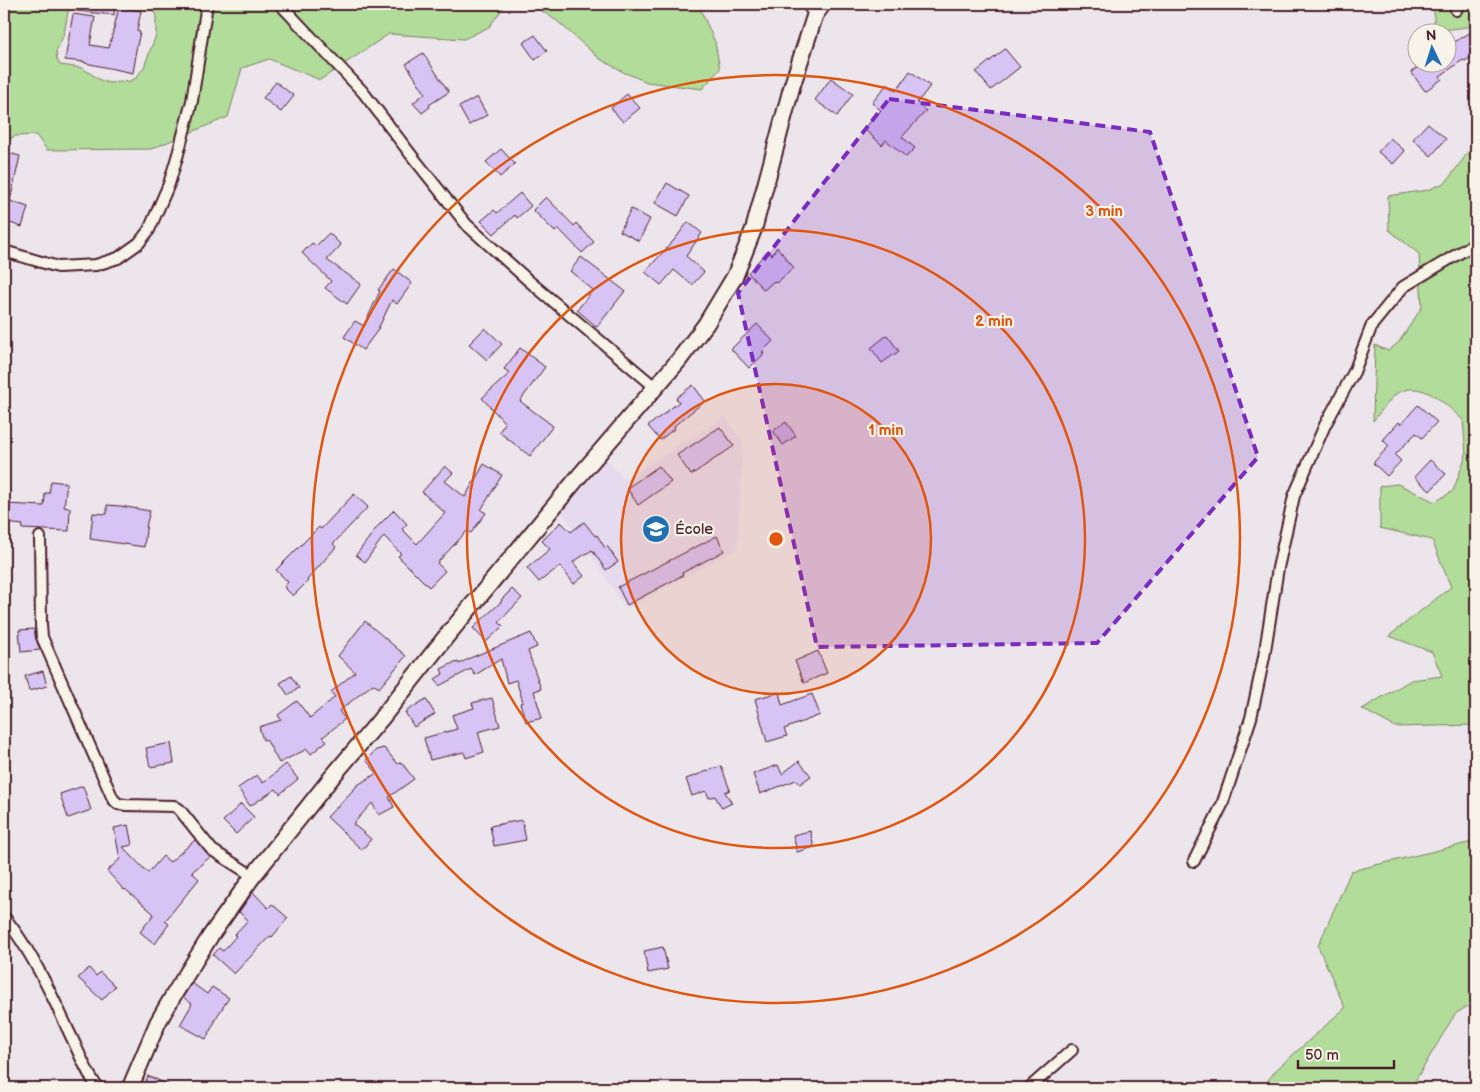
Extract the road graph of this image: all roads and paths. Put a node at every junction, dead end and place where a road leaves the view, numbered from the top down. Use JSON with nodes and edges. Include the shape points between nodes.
{"nodes":[{"id":1,"x":207,"y":4,"type":"edge"},
{"id":2,"x":280,"y":4,"type":"edge"},
{"id":3,"x":815,"y":8,"type":"edge"},
{"id":4,"x":1476,"y":243,"type":"edge"},
{"id":5,"x":4,"y":251,"type":"edge"},
{"id":6,"x":655,"y":387,"type":"junction"},
{"id":7,"x":40,"y":537,"type":"dead end"},
{"id":8,"x":1194,"y":861,"type":"dead end"},
{"id":9,"x":253,"y":876,"type":"junction"},
{"id":10,"x":4,"y":917,"type":"edge"},
{"id":11,"x":1072,"y":1050,"type":"dead end"},
{"id":12,"x":98,"y":1088,"type":"edge"},
{"id":13,"x":130,"y":1088,"type":"edge"},
{"id":14,"x":1029,"y":1088,"type":"edge"}],
"edges":[{"from":1,"to":5,"type":"street","via":[[192,101],[178,154],[149,230],[139,243],[118,258],[96,265],[58,266]]},
{"from":2,"to":6,"type":"street","via":[[363,92],[468,225]]},
{"from":3,"to":6,"type":"main road","via":[[744,256],[706,324]]},
{"from":4,"to":8,"type":"street","via":[[1403,287],[1372,325],[1354,372],[1325,425],[1294,496],[1251,718],[1222,805]]},
{"from":6,"to":9,"type":"main road","via":[[445,638]]},
{"from":7,"to":9,"type":"street","via":[[42,638],[113,800],[126,805],[174,806],[212,850]]},
{"from":9,"to":13,"type":"main road","via":[[173,996],[158,1022]]},
{"from":10,"to":12,"type":"street","via":[[31,957]]},
{"from":11,"to":14,"type":"street"}]}
